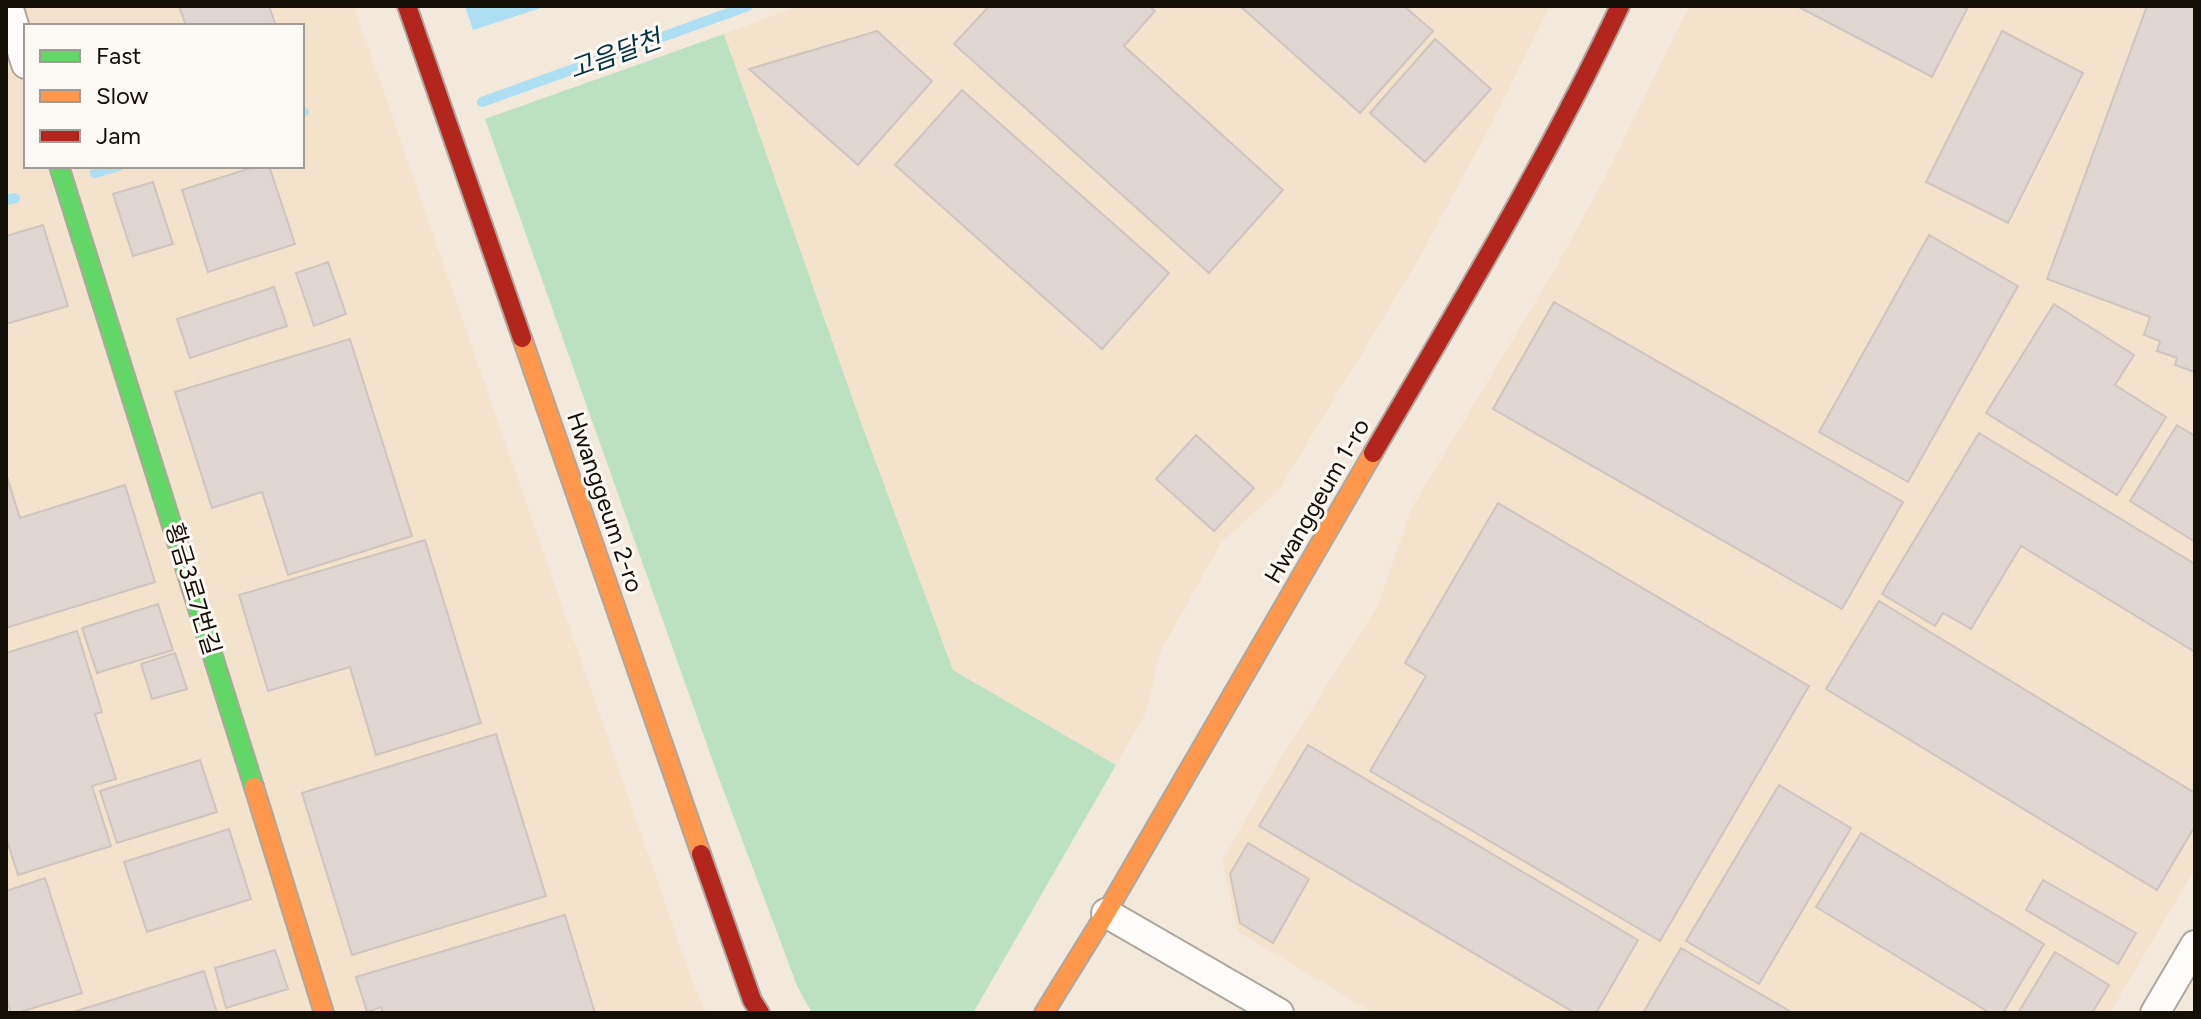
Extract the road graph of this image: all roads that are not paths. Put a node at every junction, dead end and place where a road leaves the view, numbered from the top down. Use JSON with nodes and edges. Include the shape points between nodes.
{"nodes":[{"id":1,"x":8,"y":6,"type":"edge"},
{"id":2,"x":407,"y":6,"type":"edge"},
{"id":3,"x":1620,"y":6,"type":"edge"},
{"id":4,"x":24,"y":58,"type":"edge"},
{"id":5,"x":60,"y":168,"type":"edge"},
{"id":6,"x":1106,"y":913,"type":"junction"},
{"id":7,"x":2195,"y":945,"type":"edge"},
{"id":8,"x":324,"y":1013,"type":"edge"},
{"id":9,"x":760,"y":1013,"type":"edge"},
{"id":10,"x":1044,"y":1013,"type":"edge"},
{"id":11,"x":1279,"y":1013,"type":"edge"},
{"id":12,"x":2155,"y":1013,"type":"edge"}],
"edges":[{"from":1,"to":4,"type":"street"},
{"from":2,"to":9,"type":"street","name":"Hwanggeum 2-ro"},
{"from":3,"to":6,"type":"street","name":"Hwanggeum 1-ro","via":[[1515,209]]},
{"from":5,"to":8,"type":"street","name":"황금3로7번길"},
{"from":6,"to":10,"type":"street","name":"Hwanggeum 1-ro"},
{"from":6,"to":11,"type":"street"},
{"from":7,"to":12,"type":"street"}]}
